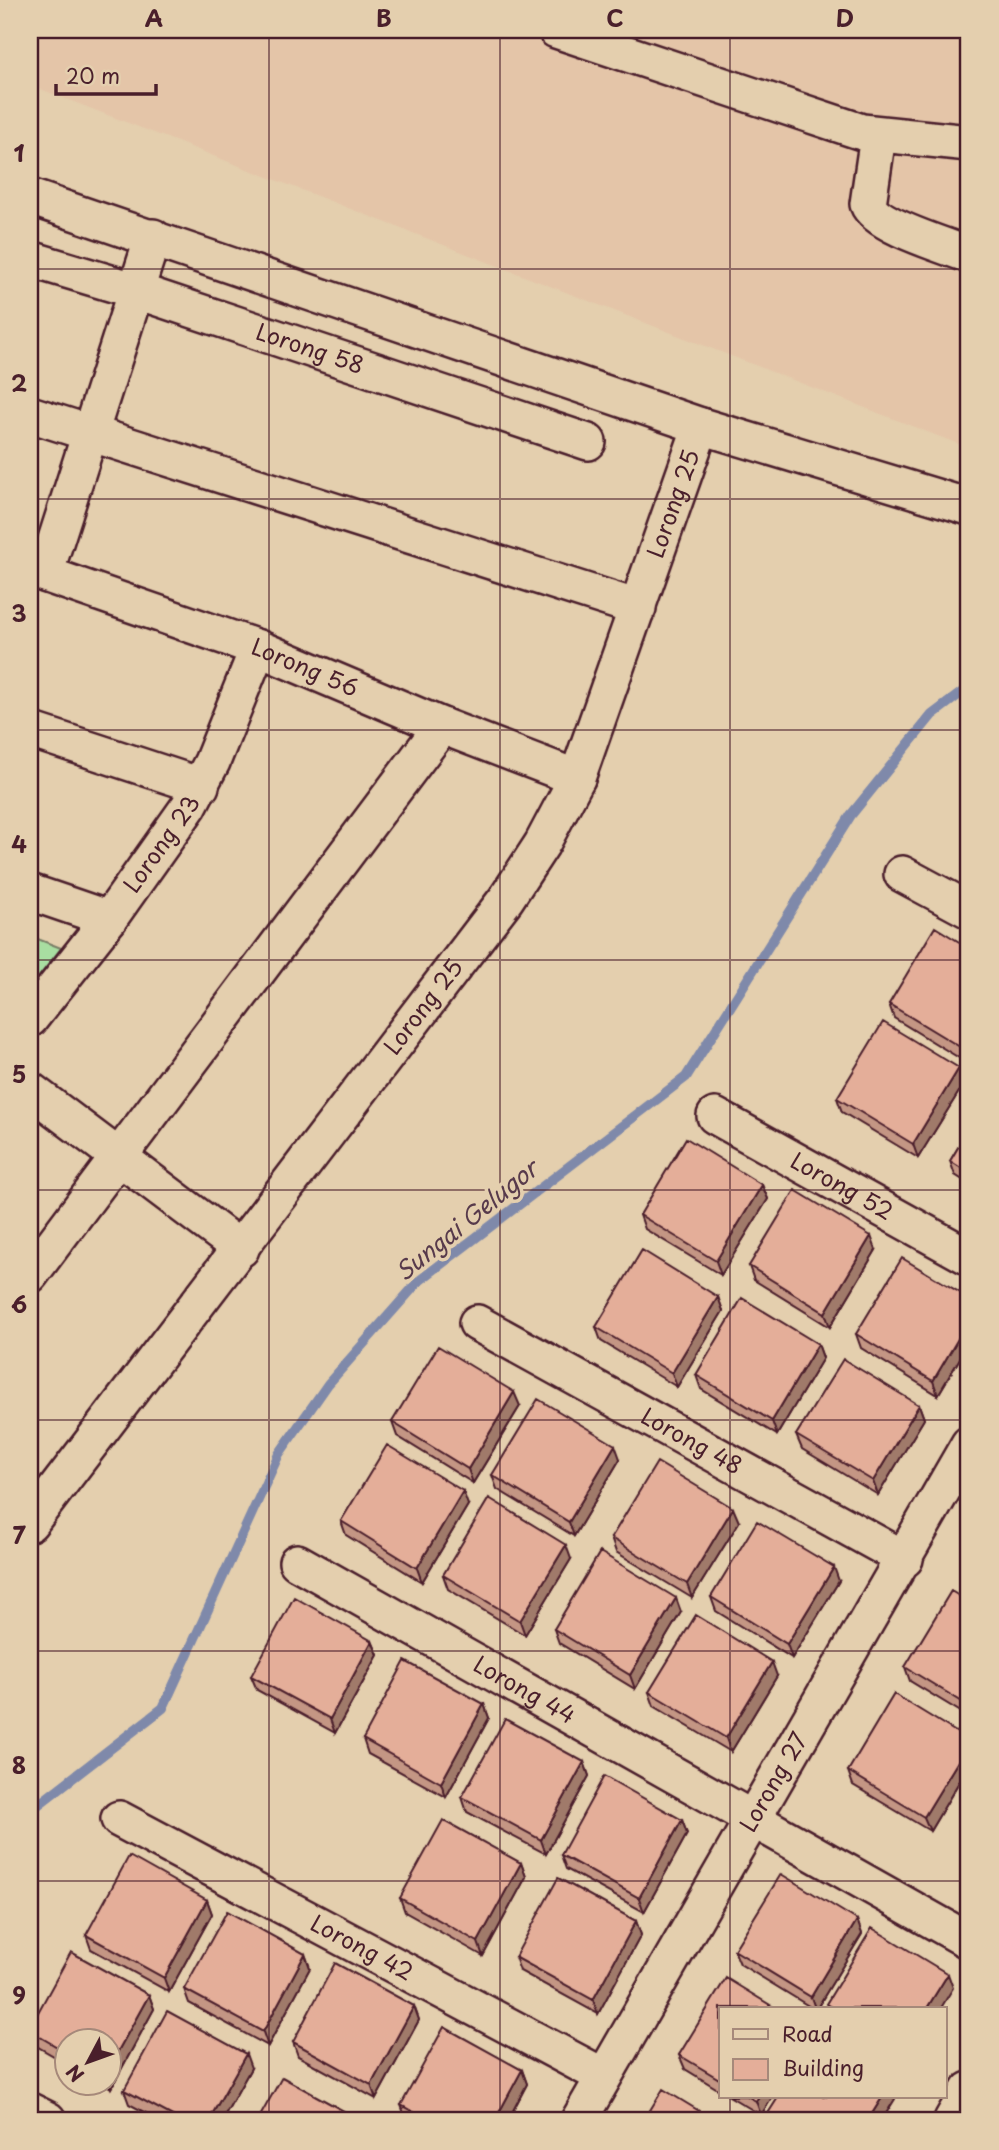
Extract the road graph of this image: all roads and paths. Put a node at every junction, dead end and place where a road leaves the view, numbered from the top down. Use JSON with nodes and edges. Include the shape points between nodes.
{"nodes":[{"id":1,"x":556,"y":30,"type":"edge"},
{"id":2,"x":878,"y":136,"type":"junction"},
{"id":3,"x":969,"y":143,"type":"edge"},
{"id":4,"x":30,"y":197,"type":"edge"},
{"id":5,"x":153,"y":237,"type":"junction"},
{"id":6,"x":969,"y":255,"type":"edge"},
{"id":7,"x":30,"y":258,"type":"edge"},
{"id":8,"x":136,"y":291,"type":"junction"},
{"id":9,"x":480,"y":349,"type":"junction"},
{"id":10,"x":463,"y":401,"type":"junction"},
{"id":11,"x":30,"y":414,"type":"edge"},
{"id":12,"x":701,"y":426,"type":"junction"},
{"id":13,"x":90,"y":434,"type":"junction"},
{"id":14,"x":588,"y":442,"type":"dead end"},
{"id":15,"x":969,"y":507,"type":"edge"},
{"id":16,"x":37,"y":571,"type":"edge"},
{"id":17,"x":638,"y":608,"type":"junction"},
{"id":18,"x":258,"y":648,"type":"junction"},
{"id":19,"x":442,"y":726,"type":"junction"},
{"id":20,"x":30,"y":730,"type":"edge"},
{"id":21,"x":576,"y":778,"type":"junction"},
{"id":22,"x":201,"y":786,"type":"junction"},
{"id":23,"x":902,"y":874,"type":"dead end"},
{"id":24,"x":30,"y":892,"type":"edge"},
{"id":25,"x":969,"y":910,"type":"edge"},
{"id":26,"x":109,"y":919,"type":"junction"},
{"id":27,"x":30,"y":1019,"type":"edge"},
{"id":28,"x":30,"y":1090,"type":"edge"},
{"id":29,"x":715,"y":1116,"type":"dead end"},
{"id":30,"x":120,"y":1158,"type":"junction"},
{"id":31,"x":241,"y":1249,"type":"junction"},
{"id":32,"x":969,"y":1256,"type":"edge"},
{"id":33,"x":30,"y":1275,"type":"edge"},
{"id":34,"x":477,"y":1323,"type":"dead end"},
{"id":35,"x":969,"y":1444,"type":"edge"},
{"id":36,"x":30,"y":1523,"type":"edge"},
{"id":37,"x":905,"y":1559,"type":"junction"},
{"id":38,"x":297,"y":1562,"type":"dead end"},
{"id":39,"x":751,"y":1818,"type":"junction"},
{"id":40,"x":119,"y":1819,"type":"dead end"},
{"id":41,"x":969,"y":1941,"type":"edge"},
{"id":42,"x":603,"y":2076,"type":"junction"},
{"id":43,"x":969,"y":2090,"type":"edge"},
{"id":44,"x":30,"y":2110,"type":"edge"},
{"id":45,"x":48,"y":2120,"type":"edge"},
{"id":46,"x":579,"y":2120,"type":"edge"},
{"id":47,"x":952,"y":2120,"type":"edge"}],
"edges":[{"from":1,"to":2,"type":"street"},
{"from":2,"to":3,"type":"street"},
{"from":2,"to":6,"type":"street","via":[[869,194],[871,211]]},
{"from":4,"to":5,"type":"street"},
{"from":5,"to":8,"type":"street"},
{"from":5,"to":9,"type":"street"},
{"from":7,"to":8,"type":"street","name":"Lorong 58"},
{"from":8,"to":10,"type":"street","name":"Lorong 58"},
{"from":8,"to":13,"type":"street"},
{"from":9,"to":10,"type":"street"},
{"from":9,"to":12,"type":"street"},
{"from":10,"to":14,"type":"street","name":"Lorong 58"},
{"from":11,"to":13,"type":"street"},
{"from":12,"to":15,"type":"street"},
{"from":12,"to":17,"type":"street","name":"Lorong 25"},
{"from":13,"to":16,"type":"street"},
{"from":13,"to":17,"type":"street"},
{"from":16,"to":18,"type":"street","name":"Lorong 56"},
{"from":17,"to":21,"type":"street","name":"Lorong 25"},
{"from":18,"to":19,"type":"street","name":"Lorong 56"},
{"from":18,"to":22,"type":"street","name":"Lorong 23"},
{"from":19,"to":21,"type":"street","name":"Lorong 56"},
{"from":19,"to":30,"type":"street"},
{"from":20,"to":22,"type":"street"},
{"from":21,"to":31,"type":"street","name":"Lorong 25","via":[[542,844],[506,899]]},
{"from":22,"to":26,"type":"street","name":"Lorong 23"},
{"from":23,"to":25,"type":"street"},
{"from":24,"to":26,"type":"street"},
{"from":26,"to":27,"type":"street","name":"Lorong 23"},
{"from":28,"to":30,"type":"street"},
{"from":29,"to":32,"type":"street","name":"Lorong 52"},
{"from":30,"to":31,"type":"street"},
{"from":30,"to":33,"type":"street"},
{"from":31,"to":36,"type":"street","name":"Lorong 25"},
{"from":34,"to":37,"type":"street","name":"Lorong 48"},
{"from":35,"to":37,"type":"street","name":"Lorong 27"},
{"from":37,"to":39,"type":"street","name":"Lorong 27"},
{"from":38,"to":39,"type":"street","name":"Lorong 44"},
{"from":39,"to":41,"type":"street","name":"Lorong 44"},
{"from":39,"to":42,"type":"street","name":"Lorong 27"},
{"from":40,"to":42,"type":"street","name":"Lorong 42"},
{"from":42,"to":46,"type":"street","name":"Lorong 27"},
{"from":43,"to":47,"type":"street"},
{"from":44,"to":45,"type":"street"}]}
